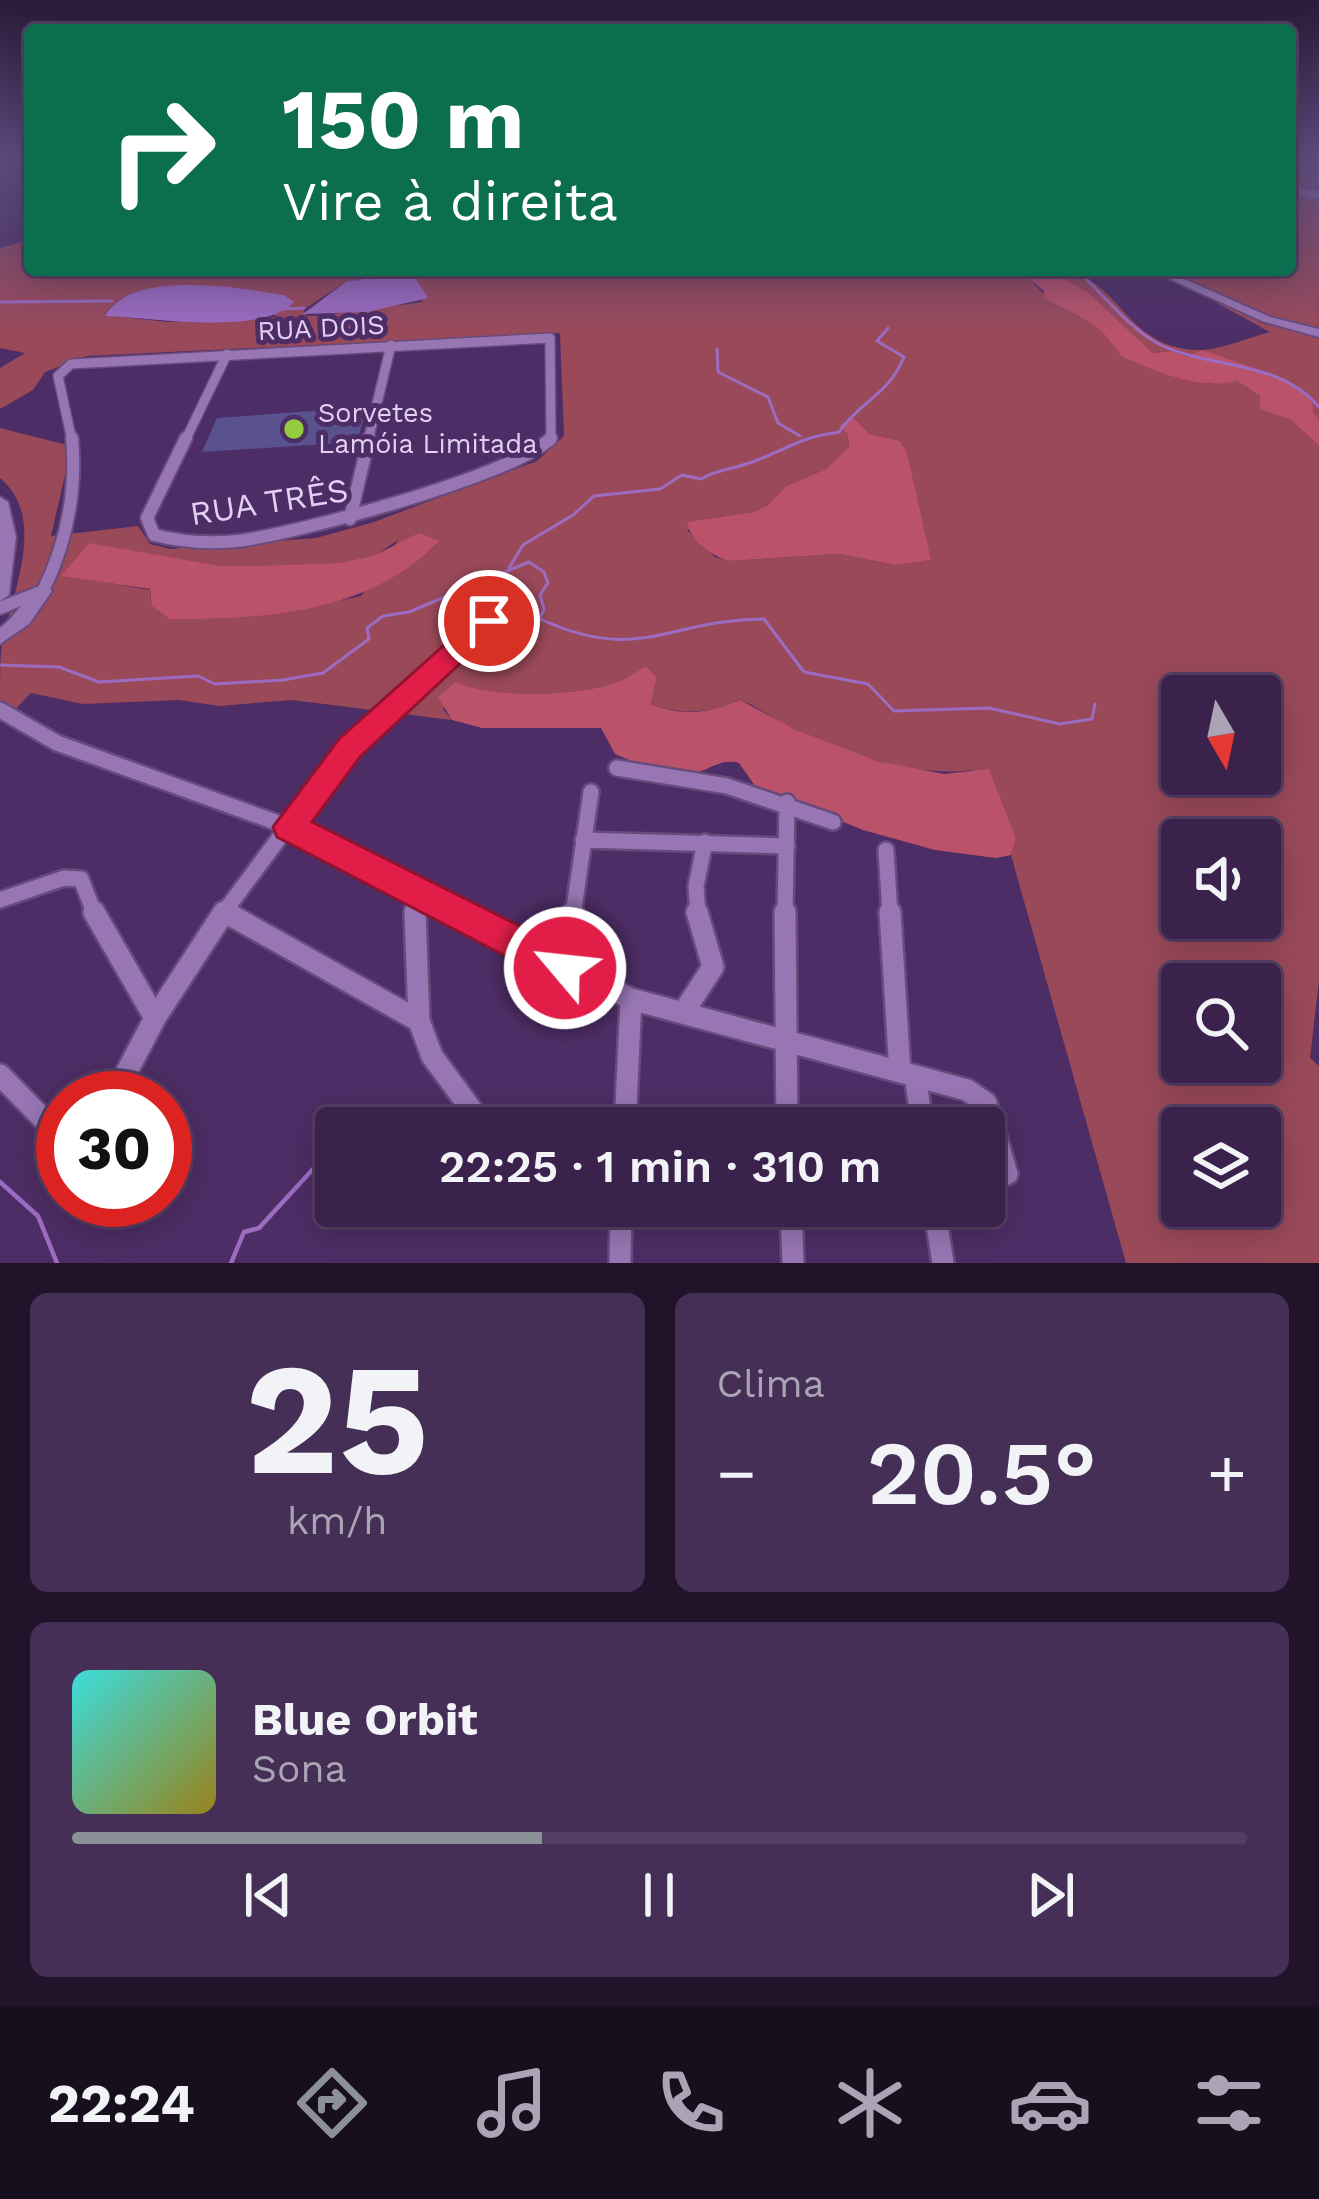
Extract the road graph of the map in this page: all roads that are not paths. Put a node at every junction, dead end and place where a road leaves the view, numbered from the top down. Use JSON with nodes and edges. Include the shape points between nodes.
{"nodes":[{"id":1,"x":1169,"y":276,"type":"edge"},
{"id":2,"x":1319,"y":333,"type":"edge"},
{"id":3,"x":550,"y":338,"type":"joint"},
{"id":4,"x":391,"y":345,"type":"junction"},
{"id":5,"x":227,"y":354,"type":"junction"},
{"id":6,"x":0,"y":502,"type":"edge"},
{"id":7,"x":350,"y":519,"type":"junction"},
{"id":8,"x":43,"y":591,"type":"junction"},
{"id":9,"x":0,"y":595,"type":"edge"},
{"id":10,"x":0,"y":608,"type":"edge"},
{"id":11,"x":489,"y":621,"type":"dead end"},
{"id":12,"x":0,"y":638,"type":"edge"},
{"id":13,"x":0,"y":710,"type":"edge"},
{"id":14,"x":617,"y":768,"type":"dead end"},
{"id":15,"x":591,"y":792,"type":"dead end"},
{"id":16,"x":787,"y":802,"type":"junction"},
{"id":17,"x":833,"y":822,"type":"dead end"},
{"id":18,"x":289,"y":827,"type":"junction"},
{"id":19,"x":583,"y":840,"type":"junction"},
{"id":20,"x":705,"y":842,"type":"junction"},
{"id":21,"x":788,"y":846,"type":"junction"},
{"id":22,"x":886,"y":850,"type":"dead end"},
{"id":23,"x":414,"y":887,"type":"junction"},
{"id":24,"x":0,"y":900,"type":"edge"},
{"id":25,"x":224,"y":912,"type":"junction"},
{"id":26,"x":565,"y":968,"type":"junction"},
{"id":27,"x":631,"y":999,"type":"junction"},
{"id":28,"x":683,"y":1013,"type":"junction"},
{"id":29,"x":155,"y":1018,"type":"junction"},
{"id":30,"x":419,"y":1021,"type":"junction"},
{"id":31,"x":783,"y":1040,"type":"junction"},
{"id":32,"x":127,"y":1071,"type":"edge"},
{"id":33,"x":907,"y":1074,"type":"junction"},
{"id":34,"x":0,"y":1075,"type":"edge"},
{"id":35,"x":469,"y":1107,"type":"edge"},
{"id":36,"x":626,"y":1107,"type":"edge"},
{"id":37,"x":786,"y":1107,"type":"edge"},
{"id":38,"x":916,"y":1107,"type":"edge"},
{"id":39,"x":36,"y":1111,"type":"edge"},
{"id":40,"x":1007,"y":1174,"type":"dead end"},
{"id":41,"x":621,"y":1227,"type":"edge"},
{"id":42,"x":792,"y":1227,"type":"edge"},
{"id":43,"x":937,"y":1227,"type":"edge"},
{"id":44,"x":620,"y":1263,"type":"edge"},
{"id":45,"x":794,"y":1263,"type":"edge"},
{"id":46,"x":943,"y":1263,"type":"edge"}],
"edges":[{"from":1,"to":2,"type":"street"},
{"from":3,"to":4,"type":"street","name":"RUA DOIS"},
{"from":3,"to":7,"type":"street","name":"RUA TRÊS","via":[[551,441]]},
{"from":4,"to":5,"type":"street","name":"RUA DOIS"},
{"from":4,"to":7,"type":"street"},
{"from":5,"to":7,"type":"street","name":"RUA TRÊS","via":[[154,495],[148,529],[165,541],[198,544]]},
{"from":5,"to":8,"type":"street","name":"RUA DOIS","via":[[94,360],[58,376],[75,462],[64,536]]},
{"from":6,"to":9,"type":"street","via":[[8,537]]},
{"from":8,"to":10,"type":"street"},
{"from":8,"to":12,"type":"street"},
{"from":11,"to":18,"type":"street","via":[[350,748]]},
{"from":13,"to":18,"type":"street","via":[[57,743]]},
{"from":14,"to":16,"type":"street","via":[[691,776]]},
{"from":15,"to":19,"type":"street"},
{"from":16,"to":17,"type":"street"},
{"from":16,"to":21,"type":"street"},
{"from":18,"to":23,"type":"street"},
{"from":18,"to":25,"type":"street"},
{"from":19,"to":20,"type":"street"},
{"from":19,"to":26,"type":"street"},
{"from":20,"to":21,"type":"street"},
{"from":20,"to":28,"type":"street","via":[[695,899],[713,959],[711,984]]},
{"from":21,"to":31,"type":"street"},
{"from":22,"to":33,"type":"street"},
{"from":23,"to":26,"type":"street"},
{"from":23,"to":30,"type":"street"},
{"from":24,"to":29,"type":"street","via":[[81,879]]},
{"from":25,"to":29,"type":"street"},
{"from":25,"to":30,"type":"street"},
{"from":26,"to":27,"type":"street"},
{"from":27,"to":28,"type":"street"},
{"from":27,"to":36,"type":"street"},
{"from":28,"to":31,"type":"street"},
{"from":29,"to":32,"type":"street"},
{"from":30,"to":35,"type":"street","via":[[432,1056]]},
{"from":31,"to":33,"type":"street"},
{"from":31,"to":37,"type":"street"},
{"from":33,"to":38,"type":"street"},
{"from":33,"to":40,"type":"street","via":[[986,1103]]},
{"from":34,"to":39,"type":"street"},
{"from":41,"to":44,"type":"street"},
{"from":42,"to":45,"type":"street"},
{"from":43,"to":46,"type":"street"}]}
